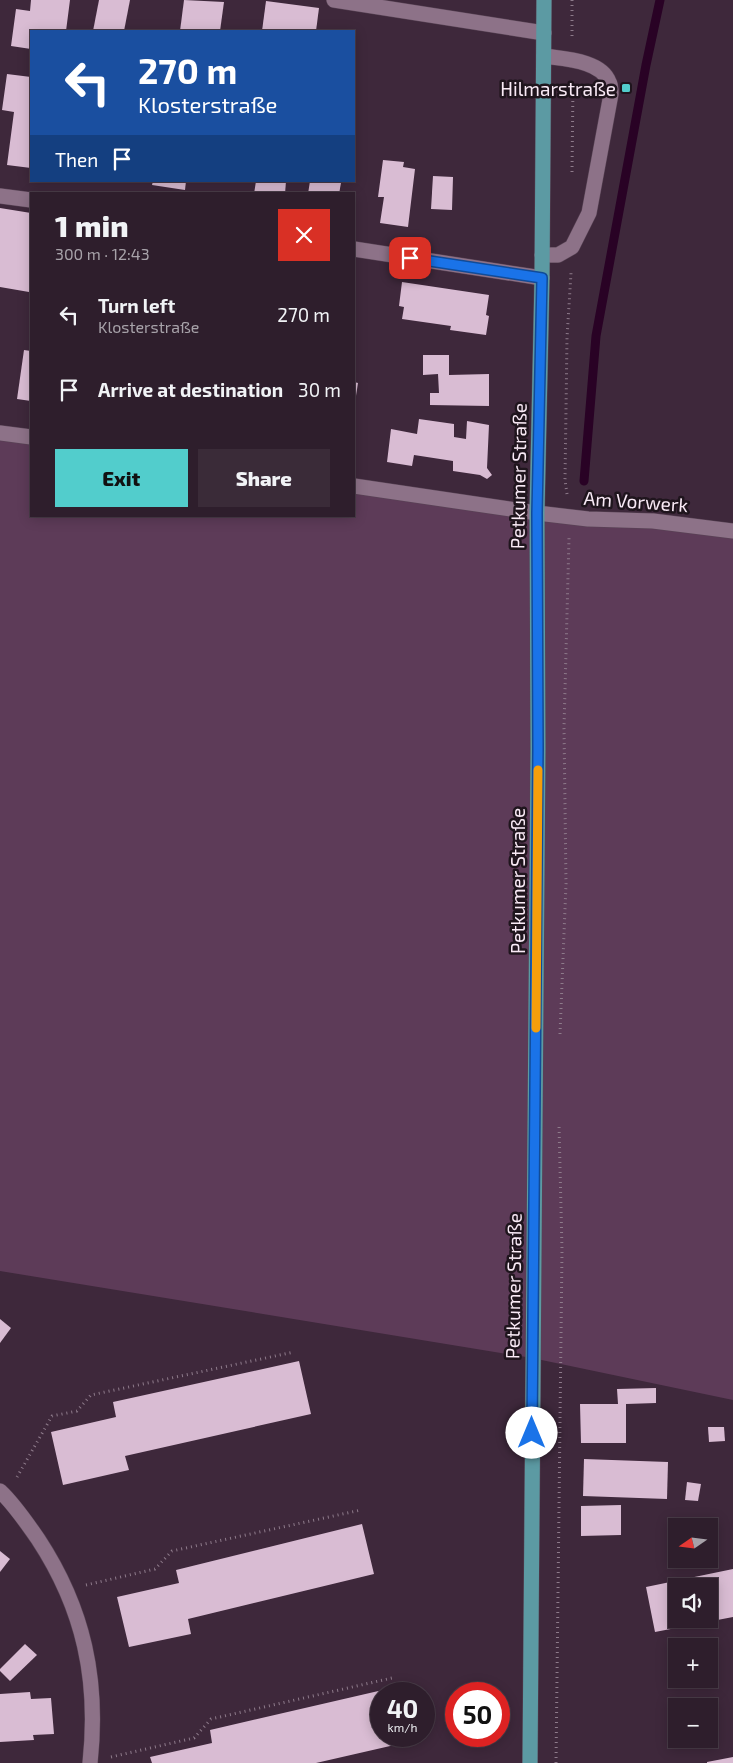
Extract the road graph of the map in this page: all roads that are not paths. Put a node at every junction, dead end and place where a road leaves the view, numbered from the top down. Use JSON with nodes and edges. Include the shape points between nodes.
{"nodes":[{"id":1,"x":334,"y":0,"type":"edge"},
{"id":2,"x":544,"y":0,"type":"edge"},
{"id":3,"x":544,"y":33,"type":"junction"},
{"id":4,"x":544,"y":56,"type":"junction"},
{"id":5,"x":0,"y":196,"type":"edge"},
{"id":6,"x":30,"y":200,"type":"edge"},
{"id":7,"x":355,"y":250,"type":"edge"},
{"id":8,"x":542,"y":255,"type":"junction"},
{"id":9,"x":542,"y":278,"type":"junction"},
{"id":10,"x":0,"y":433,"type":"edge"},
{"id":11,"x":30,"y":437,"type":"edge"},
{"id":12,"x":355,"y":486,"type":"edge"},
{"id":13,"x":537,"y":513,"type":"junction"},
{"id":14,"x":733,"y":531,"type":"edge"},
{"id":15,"x":3,"y":1494,"type":"edge"},
{"id":16,"x":90,"y":1762,"type":"edge"},
{"id":17,"x":530,"y":1763,"type":"edge"}],
"edges":[{"from":1,"to":3,"type":"street"},
{"from":2,"to":3,"type":"main road","name":"Petkumer Straße"},
{"from":3,"to":4,"type":"main road","name":"Petkumer Straße"},
{"from":4,"to":8,"type":"main road","name":"Petkumer Straße"},
{"from":4,"to":8,"type":"street","via":[[585,62],[594,67],[609,80],[611,94],[589,213],[572,247],[558,255]]},
{"from":5,"to":6,"type":"street"},
{"from":7,"to":9,"type":"street"},
{"from":8,"to":9,"type":"main road","name":"Petkumer Straße"},
{"from":9,"to":13,"type":"main road","name":"Petkumer Straße"},
{"from":10,"to":11,"type":"street"},
{"from":12,"to":13,"type":"street","name":"Am Vorwerk"},
{"from":13,"to":14,"type":"street","name":"Am Vorwerk","via":[[653,521]]},
{"from":13,"to":17,"type":"main road","name":"Petkumer Straße"},
{"from":15,"to":16,"type":"street","via":[[50,1558],[81,1629],[93,1697]]}]}
